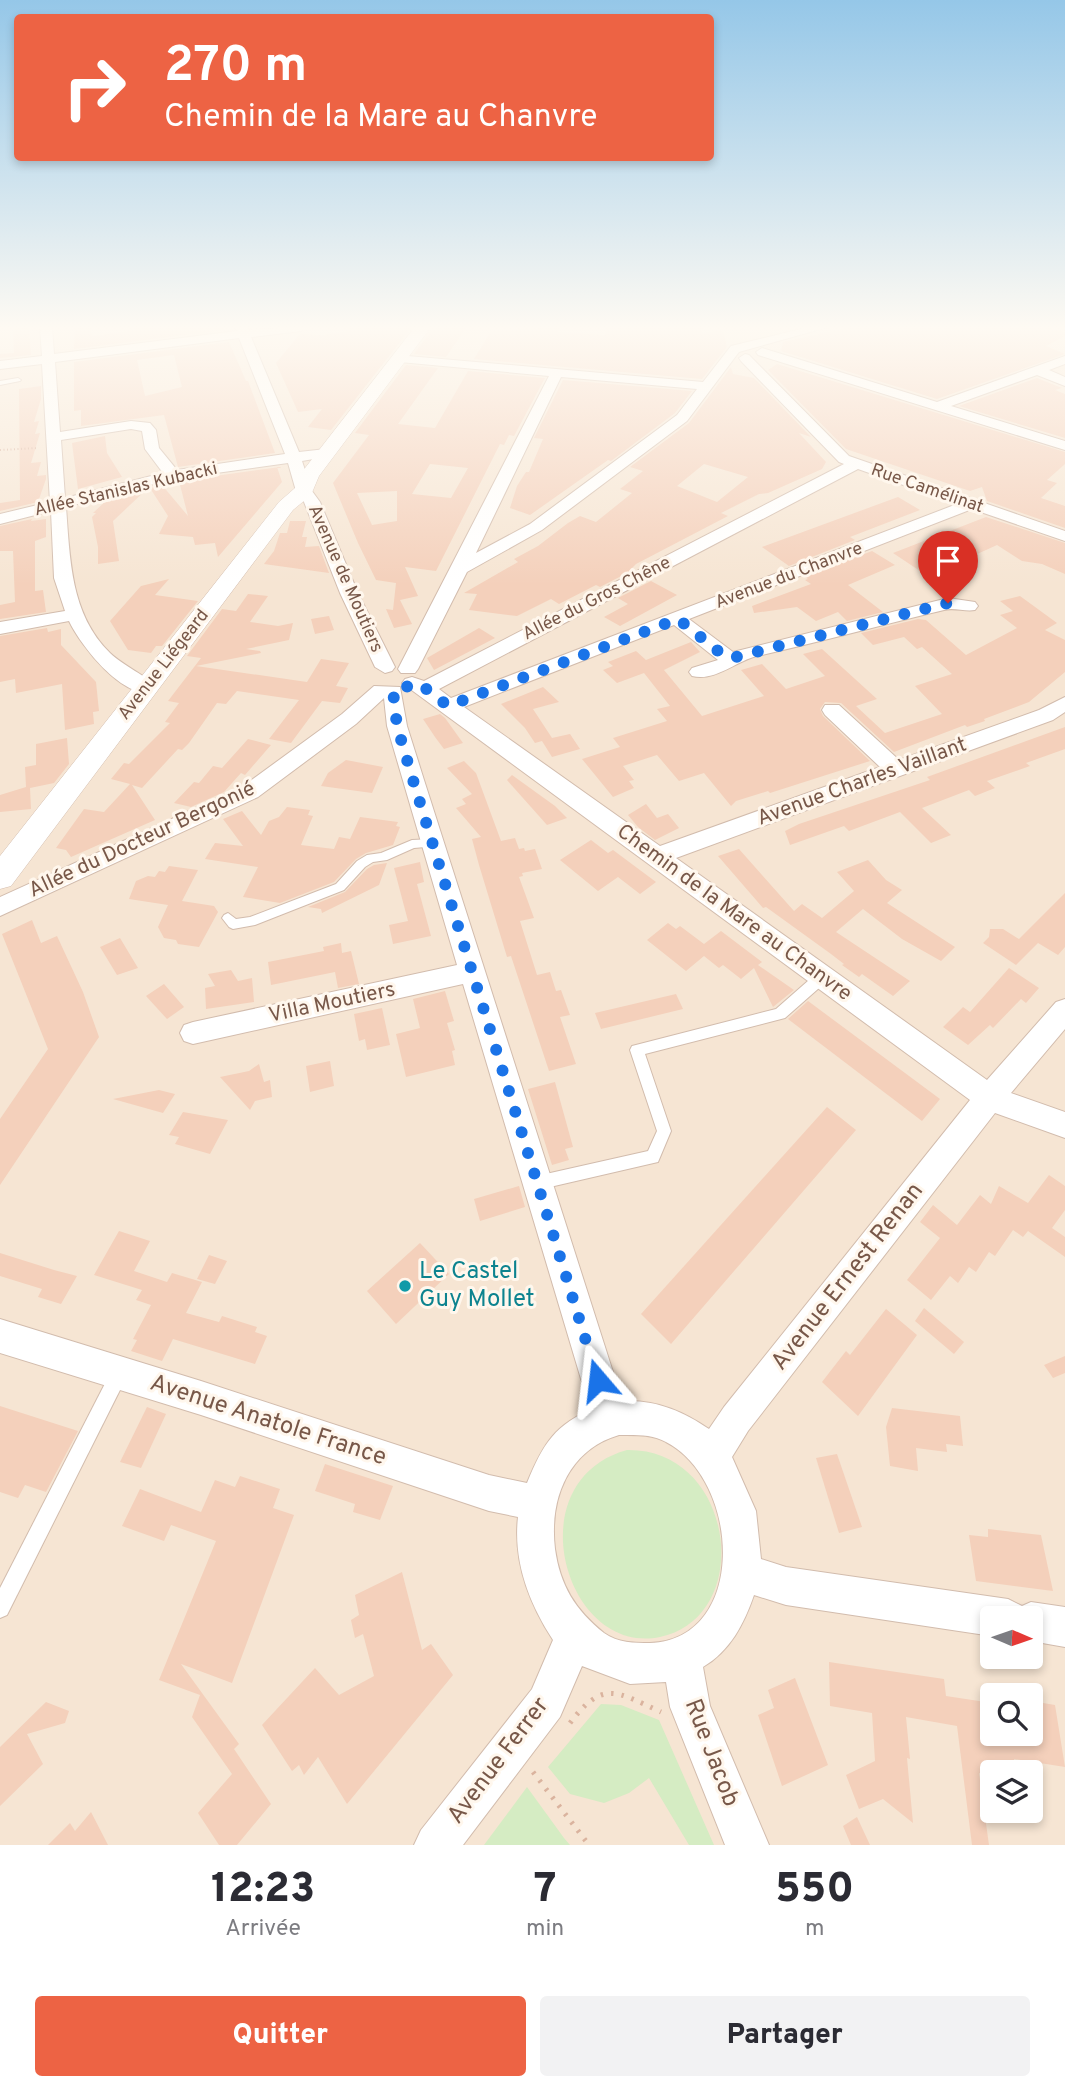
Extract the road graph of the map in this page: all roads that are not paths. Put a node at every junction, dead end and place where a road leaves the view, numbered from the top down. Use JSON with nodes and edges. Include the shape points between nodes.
{"nodes":[{"id":1,"x":52,"y":413,"type":"edge"},
{"id":2,"x":276,"y":413,"type":"edge"},
{"id":3,"x":357,"y":413,"type":"edge"},
{"id":4,"x":537,"y":413,"type":"edge"},
{"id":5,"x":686,"y":413,"type":"edge"},
{"id":6,"x":804,"y":413,"type":"edge"},
{"id":7,"x":961,"y":413,"type":"edge"},
{"id":8,"x":54,"y":441,"type":"junction"},
{"id":9,"x":1065,"y":446,"type":"edge"},
{"id":10,"x":326,"y":453,"type":"junction"},
{"id":11,"x":293,"y":456,"type":"junction"},
{"id":12,"x":856,"y":464,"type":"junction"},
{"id":13,"x":173,"y":475,"type":"junction"},
{"id":14,"x":304,"y":491,"type":"junction"},
{"id":15,"x":59,"y":504,"type":"junction"},
{"id":16,"x":971,"y":504,"type":"junction"},
{"id":17,"x":0,"y":519,"type":"edge"},
{"id":18,"x":1065,"y":536,"type":"edge"},
{"id":19,"x":460,"y":569,"type":"junction"},
{"id":20,"x":969,"y":606,"type":"dead end"},
{"id":21,"x":73,"y":615,"type":"junction"},
{"id":22,"x":678,"y":619,"type":"junction"},
{"id":23,"x":0,"y":628,"type":"edge"},
{"id":24,"x":732,"y":658,"type":"junction"},
{"id":25,"x":699,"y":671,"type":"dead end"},
{"id":26,"x":400,"y":685,"type":"junction"},
{"id":27,"x":147,"y":688,"type":"junction"},
{"id":28,"x":1065,"y":702,"type":"edge"},
{"id":29,"x":448,"y":706,"type":"junction"},
{"id":30,"x":832,"y":710,"type":"dead end"},
{"id":31,"x":896,"y":770,"type":"junction"},
{"id":32,"x":432,"y":843,"type":"junction"},
{"id":33,"x":658,"y":858,"type":"junction"},
{"id":34,"x":0,"y":878,"type":"edge"},
{"id":35,"x":0,"y":907,"type":"edge"},
{"id":36,"x":228,"y":918,"type":"dead end"},
{"id":37,"x":472,"y":972,"type":"junction"},
{"id":38,"x":822,"y":977,"type":"junction"},
{"id":39,"x":1065,"y":1010,"type":"edge"},
{"id":40,"x":193,"y":1033,"type":"dead end"},
{"id":41,"x":989,"y":1098,"type":"junction"},
{"id":42,"x":1065,"y":1125,"type":"edge"},
{"id":43,"x":537,"y":1183,"type":"junction"},
{"id":44,"x":0,"y":1336,"type":"edge"},
{"id":45,"x":120,"y":1374,"type":"junction"},
{"id":46,"x":619,"y":1418,"type":"junction"},
{"id":47,"x":711,"y":1458,"type":"junction"},
{"id":48,"x":536,"y":1503,"type":"junction"},
{"id":49,"x":742,"y":1572,"type":"junction"},
{"id":50,"x":0,"y":1608,"type":"edge"},
{"id":51,"x":980,"y":1615,"type":"edge"},
{"id":52,"x":1043,"y":1624,"type":"edge"},
{"id":53,"x":1065,"y":1627,"type":"edge"},
{"id":54,"x":575,"y":1636,"type":"junction"},
{"id":55,"x":682,"y":1659,"type":"junction"},
{"id":56,"x":436,"y":1845,"type":"edge"},
{"id":57,"x":747,"y":1845,"type":"edge"}],
"edges":[{"from":1,"to":8,"type":"street"},
{"from":2,"to":11,"type":"street","name":"Avenue de Moutiers"},
{"from":3,"to":10,"type":"street","name":"Avenue Liégeard"},
{"from":4,"to":19,"type":"street"},
{"from":5,"to":19,"type":"street","via":[[536,527]]},
{"from":6,"to":12,"type":"street","name":"Rue Camélinat","via":[[844,459]]},
{"from":7,"to":9,"type":"street"},
{"from":8,"to":13,"type":"street","via":[[145,426],[152,449]]},
{"from":8,"to":15,"type":"street"},
{"from":10,"to":11,"type":"street"},
{"from":10,"to":14,"type":"street","name":"Avenue Liégeard"},
{"from":11,"to":13,"type":"street","name":"Allée Stanislas Kubacki"},
{"from":11,"to":14,"type":"street","name":"Avenue de Moutiers"},
{"from":12,"to":16,"type":"street","name":"Rue Camélinat"},
{"from":12,"to":26,"type":"street","name":"Allée du Gros Chêne"},
{"from":13,"to":15,"type":"street","name":"Allée Stanislas Kubacki"},
{"from":14,"to":26,"type":"street","name":"Avenue de Moutiers","via":[[349,593]]},
{"from":14,"to":27,"type":"street","name":"Avenue Liégeard","via":[[286,506]]},
{"from":15,"to":17,"type":"street","name":"Allée Stanislas Kubacki"},
{"from":15,"to":21,"type":"street","via":[[63,578]]},
{"from":16,"to":18,"type":"street","name":"Rue Camélinat"},
{"from":16,"to":22,"type":"street","name":"Avenue du Chanvre"},
{"from":19,"to":26,"type":"street"},
{"from":20,"to":24,"type":"street","via":[[948,603]]},
{"from":21,"to":23,"type":"street"},
{"from":21,"to":27,"type":"street","via":[[101,657]]},
{"from":22,"to":24,"type":"street"},
{"from":22,"to":29,"type":"street","name":"Avenue du Chanvre"},
{"from":24,"to":25,"type":"street"},
{"from":26,"to":29,"type":"street","name":"Chemin de la Mare au Chanvre"},
{"from":26,"to":32,"type":"street","name":"Avenue de Moutiers"},
{"from":26,"to":35,"type":"street","name":"Allée du Docteur Bergonié","via":[[371,711],[349,719],[250,792]]},
{"from":27,"to":34,"type":"street","name":"Avenue Liégeard"},
{"from":28,"to":31,"type":"street","name":"Avenue Charles Vaillant","via":[[1046,715]]},
{"from":29,"to":33,"type":"street","name":"Chemin de la Mare au Chanvre"},
{"from":30,"to":31,"type":"street"},
{"from":31,"to":33,"type":"street","name":"Avenue Charles Vaillant"},
{"from":32,"to":36,"type":"lane","via":[[412,844],[371,858],[340,887],[251,922],[233,924]]},
{"from":32,"to":37,"type":"street","name":"Avenue de Moutiers"},
{"from":33,"to":38,"type":"street","name":"Chemin de la Mare au Chanvre"},
{"from":37,"to":40,"type":"street","name":"Villa Moutiers"},
{"from":37,"to":43,"type":"street","name":"Avenue de Moutiers"},
{"from":38,"to":41,"type":"street","name":"Chemin de la Mare au Chanvre"},
{"from":38,"to":43,"type":"lane","via":[[780,1014],[637,1050],[664,1131],[653,1157]]},
{"from":39,"to":41,"type":"street","name":"Avenue Ernest Renan"},
{"from":41,"to":42,"type":"street","name":"Chemin de la Mare au Chanvre"},
{"from":41,"to":47,"type":"street","name":"Avenue Ernest Renan","via":[[736,1419]]},
{"from":43,"to":46,"type":"street","name":"Avenue de Moutiers","via":[[598,1380]]},
{"from":44,"to":45,"type":"street","name":"Avenue Anatole France"},
{"from":45,"to":48,"type":"street","name":"Avenue Anatole France","via":[[489,1493]]},
{"from":45,"to":50,"type":"lane"},
{"from":46,"to":47,"type":"street","via":[[652,1419],[684,1433]]},
{"from":46,"to":48,"type":"street","via":[[588,1429],[561,1451],[542,1482]]},
{"from":47,"to":49,"type":"street","via":[[732,1491],[742,1531]]},
{"from":48,"to":54,"type":"street","via":[[533,1538],[538,1574],[553,1607]]},
{"from":49,"to":51,"type":"street","via":[[786,1586]]},
{"from":49,"to":55,"type":"street","via":[[731,1608],[710,1638]]},
{"from":52,"to":53,"type":"street"},
{"from":54,"to":55,"type":"street","via":[[608,1658],[645,1667]]},
{"from":54,"to":56,"type":"street","name":"Avenue Ferrer","via":[[545,1703]]},
{"from":55,"to":57,"type":"street","name":"Rue Jacob","via":[[690,1707]]}]}
